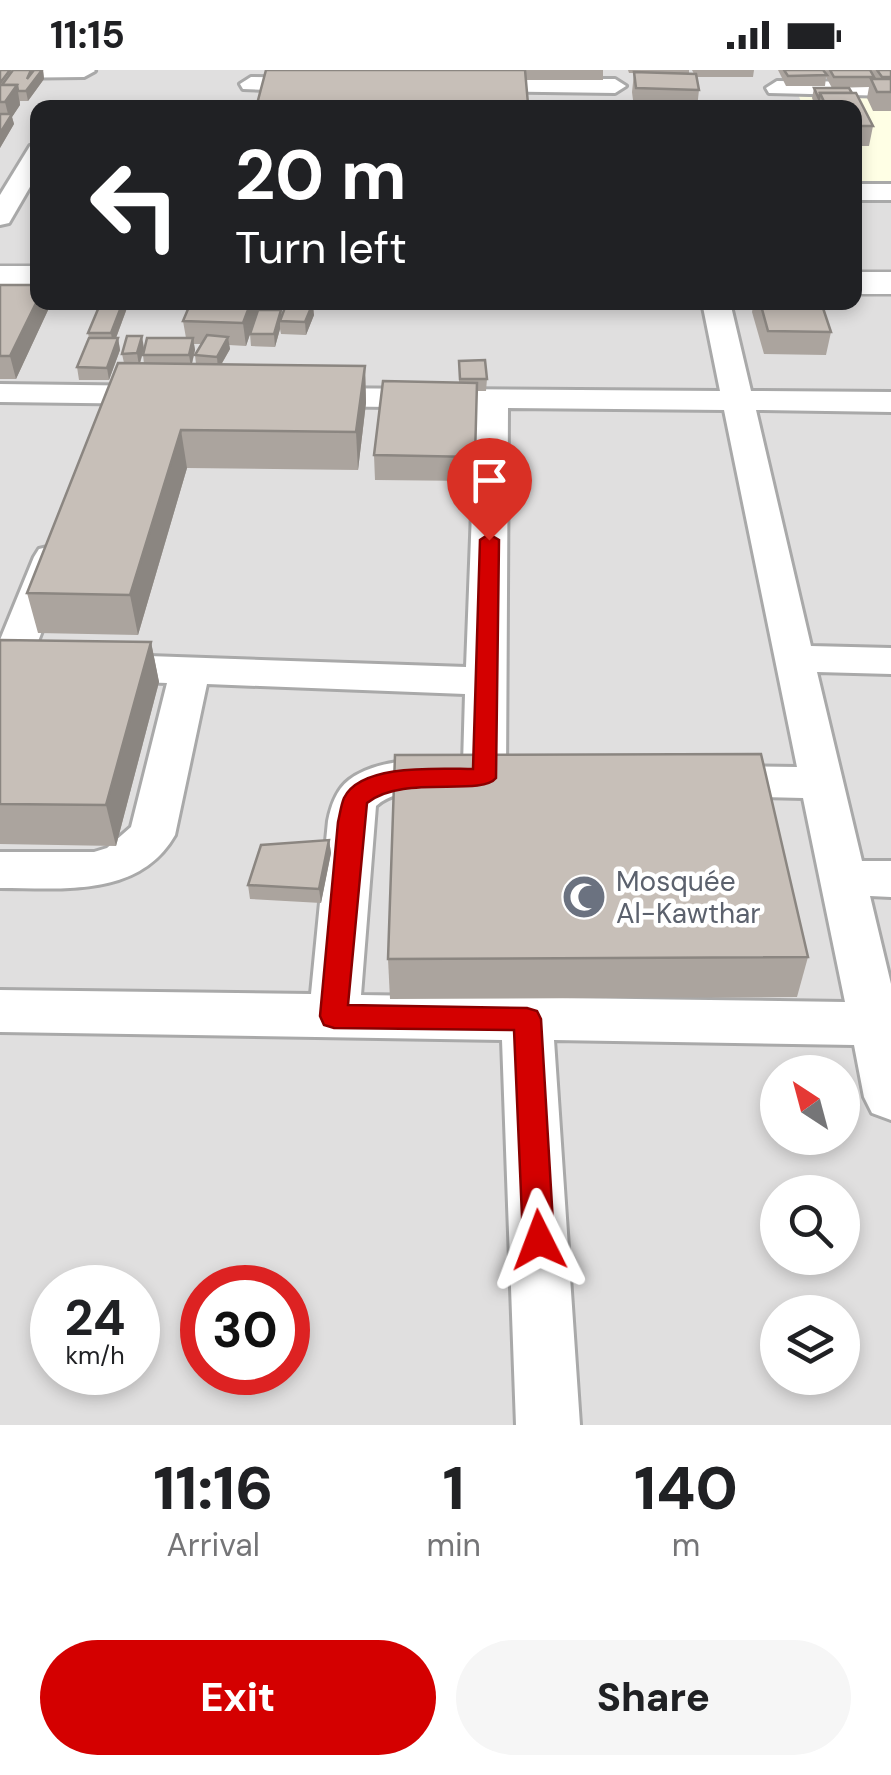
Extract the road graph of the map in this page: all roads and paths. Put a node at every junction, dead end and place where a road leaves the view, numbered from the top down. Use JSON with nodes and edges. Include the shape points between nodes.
{"nodes":[{"id":1,"x":84,"y":71,"type":"edge"},
{"id":2,"x":0,"y":72,"type":"edge"},
{"id":3,"x":254,"y":77,"type":"edge"},
{"id":4,"x":345,"y":85,"type":"edge"},
{"id":5,"x":458,"y":86,"type":"edge"},
{"id":6,"x":615,"y":88,"type":"edge"},
{"id":7,"x":777,"y":88,"type":"edge"},
{"id":8,"x":891,"y":89,"type":"edge"},
{"id":9,"x":70,"y":96,"type":"dead end"},
{"id":10,"x":534,"y":97,"type":"edge"},
{"id":11,"x":30,"y":160,"type":"edge"},
{"id":12,"x":10,"y":180,"type":"edge"},
{"id":13,"x":862,"y":192,"type":"edge"},
{"id":14,"x":891,"y":192,"type":"edge"},
{"id":15,"x":0,"y":217,"type":"edge"},
{"id":16,"x":0,"y":277,"type":"edge"},
{"id":17,"x":30,"y":278,"type":"edge"},
{"id":18,"x":862,"y":283,"type":"edge"},
{"id":19,"x":891,"y":283,"type":"edge"},
{"id":20,"x":718,"y":310,"type":"edge"},
{"id":21,"x":0,"y":393,"type":"edge"},
{"id":22,"x":116,"y":394,"type":"junction"},
{"id":23,"x":196,"y":395,"type":"edge"},
{"id":24,"x":276,"y":396,"type":"edge"},
{"id":25,"x":492,"y":398,"type":"junction"},
{"id":26,"x":738,"y":402,"type":"junction"},
{"id":27,"x":891,"y":402,"type":"edge"},
{"id":28,"x":102,"y":430,"type":"edge"},
{"id":29,"x":67,"y":520,"type":"edge"},
{"id":30,"x":794,"y":658,"type":"junction"},
{"id":31,"x":891,"y":661,"type":"edge"},
{"id":32,"x":5,"y":664,"type":"edge"},
{"id":33,"x":190,"y":670,"type":"junction"},
{"id":34,"x":487,"y":681,"type":"junction"},
{"id":35,"x":663,"y":780,"type":"edge"},
{"id":36,"x":822,"y":783,"type":"junction"},
{"id":37,"x":0,"y":870,"type":"edge"},
{"id":38,"x":843,"y":878,"type":"junction"},
{"id":39,"x":891,"y":880,"type":"edge"},
{"id":40,"x":0,"y":1012,"type":"edge"},
{"id":41,"x":334,"y":1016,"type":"junction"},
{"id":42,"x":527,"y":1019,"type":"junction"},
{"id":43,"x":875,"y":1024,"type":"junction"},
{"id":44,"x":891,"y":1097,"type":"edge"},
{"id":45,"x":548,"y":1425,"type":"edge"}],
"edges":[{"from":1,"to":2,"type":"street"},
{"from":1,"to":9,"type":"street"},
{"from":3,"to":4,"type":"street"},
{"from":5,"to":10,"type":"street"},
{"from":6,"to":10,"type":"street"},
{"from":7,"to":8,"type":"street"},
{"from":11,"to":12,"type":"street"},
{"from":12,"to":15,"type":"street"},
{"from":13,"to":14,"type":"street"},
{"from":16,"to":17,"type":"street"},
{"from":18,"to":19,"type":"street"},
{"from":20,"to":26,"type":"street"},
{"from":21,"to":22,"type":"street"},
{"from":22,"to":23,"type":"street"},
{"from":22,"to":28,"type":"street"},
{"from":24,"to":25,"type":"street"},
{"from":25,"to":26,"type":"street"},
{"from":25,"to":34,"type":"street"},
{"from":26,"to":27,"type":"street"},
{"from":26,"to":30,"type":"street"},
{"from":29,"to":32,"type":"street"},
{"from":30,"to":31,"type":"street"},
{"from":30,"to":36,"type":"street"},
{"from":32,"to":33,"type":"street"},
{"from":33,"to":34,"type":"street"},
{"from":33,"to":37,"type":"street","via":[[152,834],[123,860],[96,870]]},
{"from":34,"to":41,"type":"street","via":[[504,778],[419,776],[373,785],[356,799]]},
{"from":35,"to":36,"type":"street"},
{"from":36,"to":38,"type":"street"},
{"from":38,"to":39,"type":"street"},
{"from":38,"to":43,"type":"street"},
{"from":40,"to":41,"type":"street"},
{"from":41,"to":42,"type":"street"},
{"from":42,"to":43,"type":"street"},
{"from":42,"to":45,"type":"street"},
{"from":43,"to":44,"type":"street"}]}
